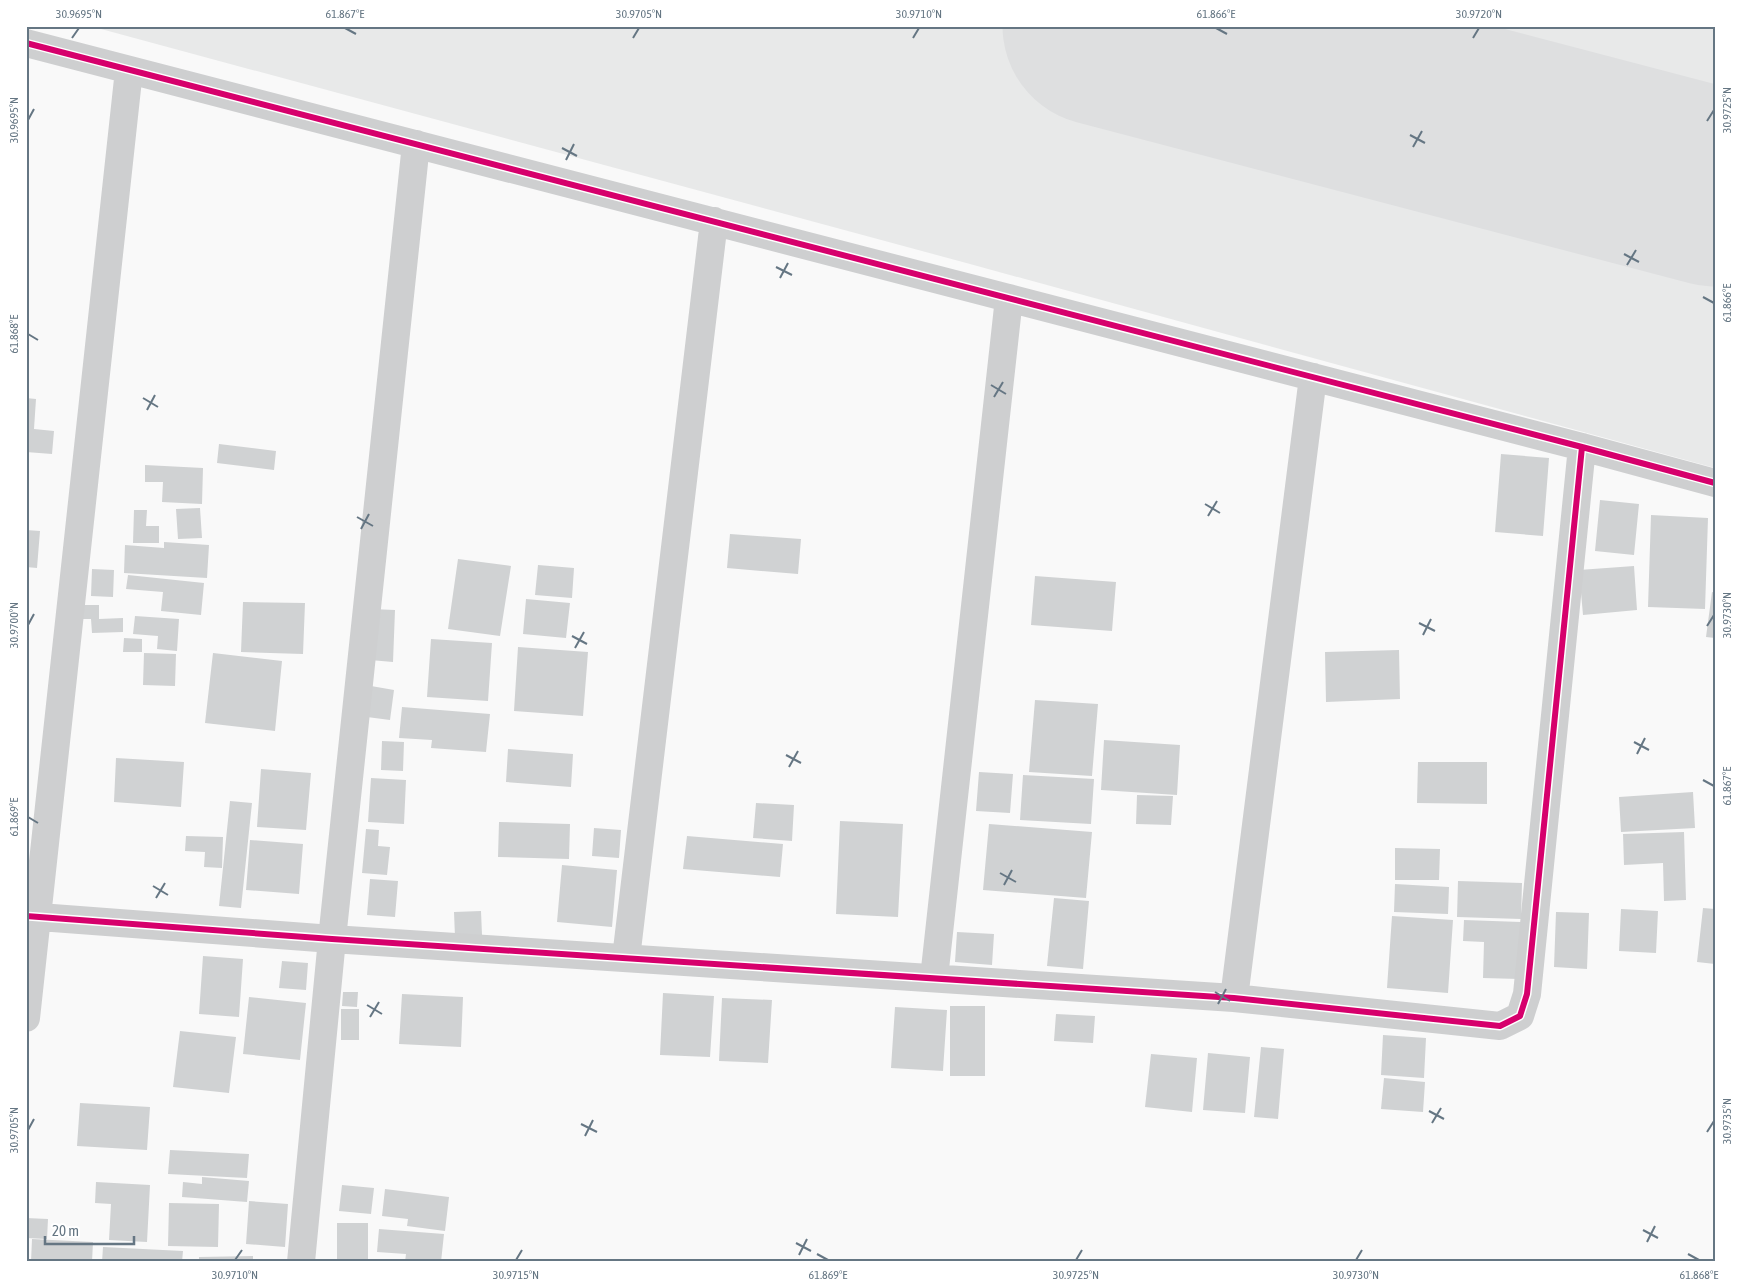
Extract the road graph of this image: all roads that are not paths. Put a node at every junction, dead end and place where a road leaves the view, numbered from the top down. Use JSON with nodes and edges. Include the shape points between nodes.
{"nodes":[{"id":1,"x":26,"y":43,"type":"edge"},
{"id":2,"x":129,"y":70,"type":"junction"},
{"id":3,"x":416,"y":144,"type":"junction"},
{"id":4,"x":714,"y":221,"type":"junction"},
{"id":5,"x":1009,"y":298,"type":"junction"},
{"id":6,"x":1313,"y":377,"type":"junction"},
{"id":7,"x":1582,"y":447,"type":"junction"},
{"id":8,"x":1715,"y":483,"type":"edge"},
{"id":9,"x":31,"y":917,"type":"edge"},
{"id":10,"x":332,"y":939,"type":"junction"},
{"id":11,"x":626,"y":958,"type":"junction"},
{"id":12,"x":934,"y":978,"type":"junction"},
{"id":13,"x":1234,"y":998,"type":"junction"},
{"id":14,"x":26,"y":1018,"type":"edge"},
{"id":15,"x":301,"y":1262,"type":"edge"}],
"edges":[{"from":1,"to":2,"type":"street"},
{"from":2,"to":3,"type":"street"},
{"from":2,"to":9,"type":"street"},
{"from":3,"to":4,"type":"street"},
{"from":3,"to":10,"type":"street"},
{"from":4,"to":5,"type":"street"},
{"from":4,"to":11,"type":"street"},
{"from":5,"to":6,"type":"street"},
{"from":5,"to":12,"type":"street"},
{"from":6,"to":7,"type":"street"},
{"from":6,"to":13,"type":"street"},
{"from":7,"to":8,"type":"street"},
{"from":7,"to":13,"type":"street","via":[[1527,994],[1520,1016],[1500,1026]]},
{"from":9,"to":10,"type":"street"},
{"from":9,"to":14,"type":"street"},
{"from":10,"to":11,"type":"street"},
{"from":10,"to":15,"type":"street"},
{"from":11,"to":12,"type":"street"},
{"from":12,"to":13,"type":"street"}]}
